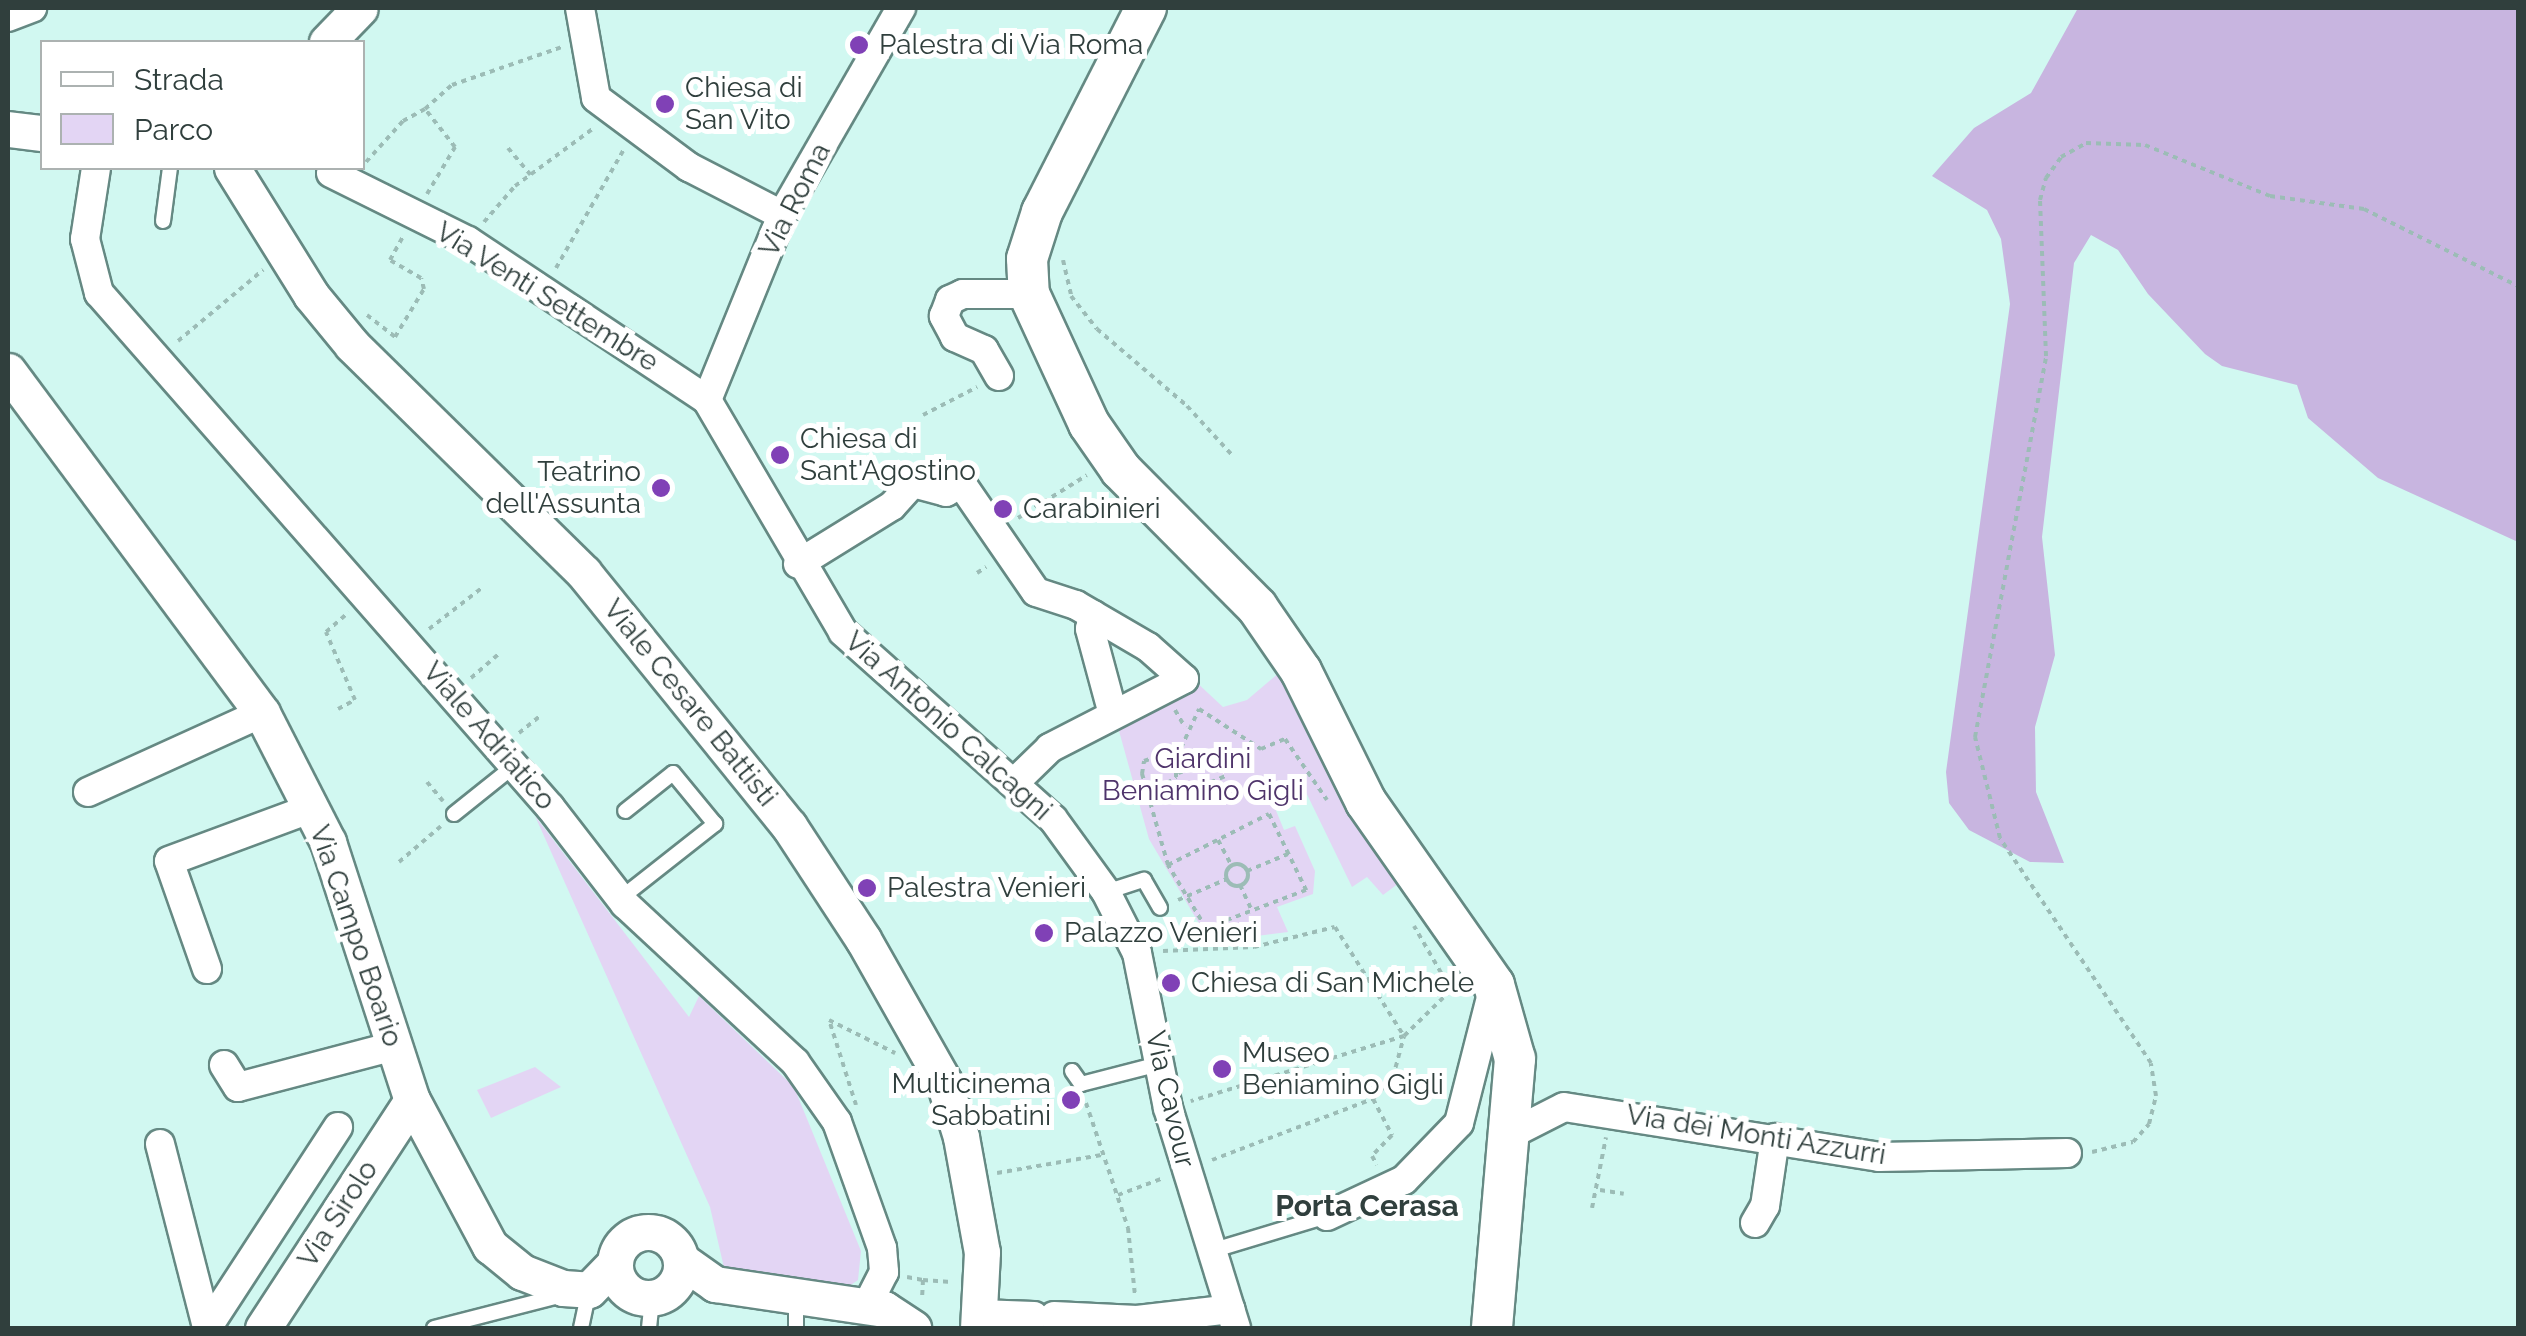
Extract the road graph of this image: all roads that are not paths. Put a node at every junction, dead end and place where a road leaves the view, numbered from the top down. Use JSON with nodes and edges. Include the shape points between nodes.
{"nodes":[{"id":1,"x":32,"y":8,"type":"edge"},
{"id":2,"x":360,"y":8,"type":"edge"},
{"id":3,"x":580,"y":8,"type":"edge"},
{"id":4,"x":901,"y":8,"type":"edge"},
{"id":5,"x":1146,"y":8,"type":"edge"},
{"id":6,"x":8,"y":17,"type":"edge"},
{"id":7,"x":328,"y":40,"type":"edge"},
{"id":8,"x":8,"y":129,"type":"edge"},
{"id":9,"x":40,"y":132,"type":"edge"},
{"id":10,"x":96,"y":170,"type":"edge"},
{"id":11,"x":170,"y":170,"type":"edge"},
{"id":12,"x":233,"y":170,"type":"edge"},
{"id":13,"x":331,"y":172,"type":"dead end"},
{"id":14,"x":782,"y":215,"type":"junction"},
{"id":15,"x":163,"y":222,"type":"dead end"},
{"id":16,"x":1029,"y":294,"type":"junction"},
{"id":17,"x":8,"y":371,"type":"edge"},
{"id":18,"x":999,"y":376,"type":"road end"},
{"id":19,"x":706,"y":400,"type":"junction"},
{"id":20,"x":798,"y":564,"type":"junction"},
{"id":21,"x":1093,"y":615,"type":"junction"},
{"id":22,"x":262,"y":713,"type":"junction"},
{"id":23,"x":1113,"y":714,"type":"junction"},
{"id":24,"x":514,"y":766,"type":"junction"},
{"id":25,"x":1015,"y":782,"type":"junction"},
{"id":26,"x":88,"y":792,"type":"dead end"},
{"id":27,"x":312,"y":808,"type":"junction"},
{"id":28,"x":625,"y":812,"type":"dead end"},
{"id":29,"x":454,"y":814,"type":"road end"},
{"id":30,"x":1106,"y":892,"type":"junction"},
{"id":31,"x":621,"y":898,"type":"junction"},
{"id":32,"x":1160,"y":908,"type":"road end"},
{"id":33,"x":208,"y":969,"type":"dead end"},
{"id":34,"x":1494,"y":984,"type":"junction"},
{"id":35,"x":394,"y":1046,"type":"junction"},
{"id":36,"x":1159,"y":1064,"type":"junction"},
{"id":37,"x":224,"y":1065,"type":"dead end"},
{"id":38,"x":1077,"y":1077,"type":"road end"},
{"id":39,"x":412,"y":1100,"type":"junction"},
{"id":40,"x":338,"y":1128,"type":"dead end"},
{"id":41,"x":1511,"y":1134,"type":"junction"},
{"id":42,"x":1775,"y":1138,"type":"junction"},
{"id":43,"x":160,"y":1144,"type":"dead end"},
{"id":44,"x":2068,"y":1153,"type":"road end"},
{"id":45,"x":1327,"y":1216,"type":"joint"},
{"id":46,"x":1754,"y":1223,"type":"dead end"},
{"id":47,"x":1210,"y":1251,"type":"junction"},
{"id":48,"x":650,"y":1287,"type":"edge"},
{"id":49,"x":590,"y":1290,"type":"junction"},
{"id":50,"x":867,"y":1306,"type":"junction"},
{"id":51,"x":796,"y":1314,"type":"edge"},
{"id":52,"x":1233,"y":1319,"type":"edge"},
{"id":53,"x":979,"y":1321,"type":"edge"},
{"id":54,"x":207,"y":1328,"type":"edge"},
{"id":55,"x":263,"y":1328,"type":"edge"},
{"id":56,"x":434,"y":1328,"type":"edge"},
{"id":57,"x":581,"y":1328,"type":"edge"},
{"id":58,"x":912,"y":1328,"type":"edge"},
{"id":59,"x":1492,"y":1328,"type":"edge"}],
"edges":[{"from":1,"to":6,"type":"street"},
{"from":2,"to":7,"type":"street"},
{"from":3,"to":14,"type":"street","via":[[584,62],[596,98],[689,167]]},
{"from":4,"to":14,"type":"street","name":"Via Roma"},
{"from":5,"to":16,"type":"main road","via":[[1042,212],[1027,260]]},
{"from":8,"to":9,"type":"street"},
{"from":10,"to":24,"type":"street","name":"Viale Adriatico","via":[[88,264],[100,292]]},
{"from":11,"to":15,"type":"lane"},
{"from":12,"to":53,"type":"street","name":"Viale Cesare Battisti","via":[[279,249],[352,344],[530,515],[789,826],[944,1082],[982,1252]]},
{"from":13,"to":19,"type":"street","name":"Via Venti Settembre","via":[[468,241]]},
{"from":14,"to":19,"type":"street","name":"Via Roma"},
{"from":16,"to":18,"type":"street","via":[[963,294],[950,300],[944,316],[955,337],[984,350]]},
{"from":16,"to":34,"type":"main road","via":[[1059,366],[1114,459],[1256,607],[1301,671],[1366,802]]},
{"from":17,"to":22,"type":"street","name":"Via Campo Boario"},
{"from":19,"to":20,"type":"street","name":"Via Antonio Calcagni"},
{"from":20,"to":21,"type":"street","via":[[876,518],[912,483],[946,492],[961,483],[1036,592]]},
{"from":20,"to":25,"type":"street","name":"Via Antonio Calcagni","via":[[843,632]]},
{"from":21,"to":23,"type":"street","via":[[1090,629]]},
{"from":21,"to":23,"type":"street","via":[[1148,647],[1184,680]]},
{"from":22,"to":26,"type":"street"},
{"from":22,"to":27,"type":"street","name":"Via Campo Boario"},
{"from":23,"to":25,"type":"street","via":[[1050,748]]},
{"from":24,"to":29,"type":"lane"},
{"from":24,"to":31,"type":"street","name":"Viale Adriatico"},
{"from":25,"to":30,"type":"street","name":"Via Antonio Calcagni","via":[[1053,819]]},
{"from":27,"to":33,"type":"street","via":[[169,861]]},
{"from":27,"to":35,"type":"street","name":"Via Campo Boario"},
{"from":28,"to":31,"type":"lane","via":[[673,773],[715,824]]},
{"from":30,"to":32,"type":"lane","via":[[1144,880]]},
{"from":30,"to":36,"type":"street","name":"Via Cavour","via":[[1138,953]]},
{"from":31,"to":50,"type":"street","name":"Viale Adriatico","via":[[795,1062],[837,1122],[882,1248],[884,1272]]},
{"from":34,"to":41,"type":"main road","via":[[1515,1059]]},
{"from":34,"to":45,"type":"street","via":[[1459,1123],[1404,1180]]},
{"from":35,"to":37,"type":"street","via":[[238,1088]]},
{"from":35,"to":39,"type":"street","name":"Via Campo Boario"},
{"from":36,"to":38,"type":"lane"},
{"from":36,"to":47,"type":"street","name":"Via Cavour"},
{"from":39,"to":49,"type":"street","name":"Via Campo Boario","via":[[490,1246],[543,1282]]},
{"from":39,"to":55,"type":"street","name":"Via Sirolo"},
{"from":40,"to":54,"type":"street"},
{"from":41,"to":42,"type":"street","name":"Via dei Monti Azzurri","via":[[1564,1107]]},
{"from":41,"to":59,"type":"main road"},
{"from":42,"to":44,"type":"street","name":"Via dei Monti Azzurri","via":[[1880,1157]]},
{"from":42,"to":46,"type":"street","via":[[1765,1206]]},
{"from":43,"to":54,"type":"street"},
{"from":45,"to":47,"type":"lane"},
{"from":47,"to":52,"type":"street","name":"Via Cavour"},
{"from":48,"to":49,"type":"street"},
{"from":48,"to":51,"type":"street","via":[[715,1284]]},
{"from":49,"to":56,"type":"lane"},
{"from":49,"to":57,"type":"lane"},
{"from":50,"to":51,"type":"street"},
{"from":50,"to":58,"type":"street"},
{"from":52,"to":53,"type":"street"}]}
